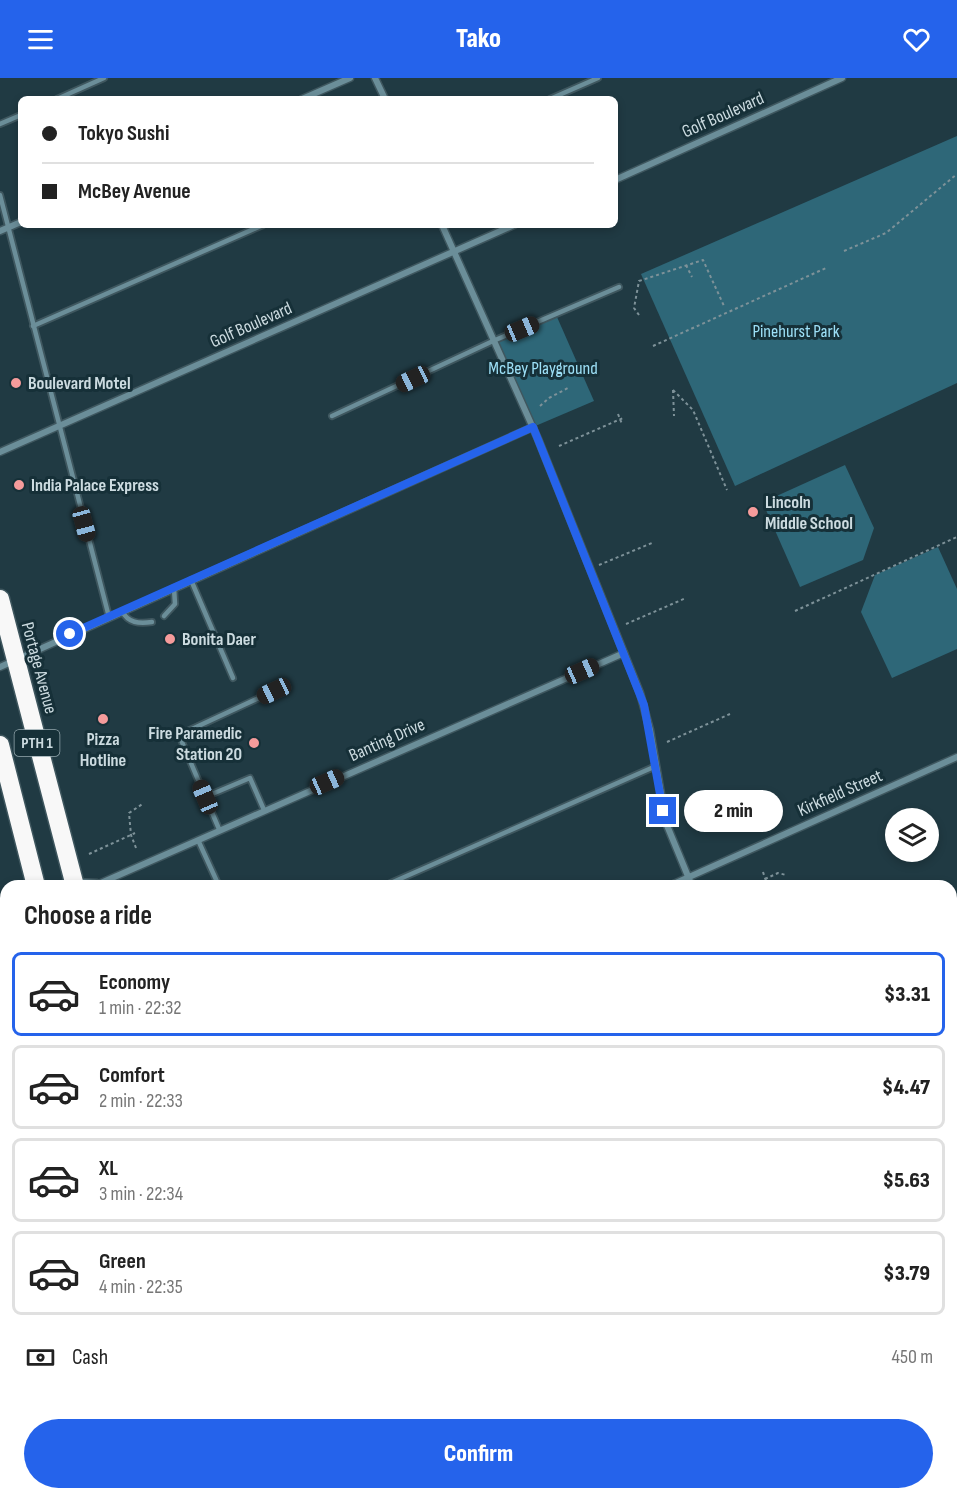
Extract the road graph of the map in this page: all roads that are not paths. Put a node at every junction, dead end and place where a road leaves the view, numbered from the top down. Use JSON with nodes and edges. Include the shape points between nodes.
{"nodes":[{"id":1,"x":104,"y":78,"type":"edge"},
{"id":2,"x":350,"y":78,"type":"edge"},
{"id":3,"x":375,"y":78,"type":"edge"},
{"id":4,"x":598,"y":78,"type":"edge"},
{"id":5,"x":842,"y":78,"type":"edge"},
{"id":6,"x":64,"y":96,"type":"edge"},
{"id":7,"x":309,"y":96,"type":"edge"},
{"id":8,"x":384,"y":96,"type":"edge"},
{"id":9,"x":557,"y":96,"type":"edge"},
{"id":10,"x":18,"y":116,"type":"edge"},
{"id":11,"x":0,"y":124,"type":"edge"},
{"id":12,"x":618,"y":179,"type":"edge"},
{"id":13,"x":0,"y":195,"type":"edge"},
{"id":14,"x":18,"y":223,"type":"edge"},
{"id":15,"x":8,"y":228,"type":"junction"},
{"id":16,"x":256,"y":228,"type":"edge"},
{"id":17,"x":443,"y":228,"type":"edge"},
{"id":18,"x":507,"y":228,"type":"edge"},
{"id":19,"x":0,"y":231,"type":"edge"},
{"id":20,"x":454,"y":252,"type":"junction"},
{"id":21,"x":619,"y":288,"type":"dead end"},
{"id":22,"x":33,"y":326,"type":"junction"},
{"id":23,"x":493,"y":341,"type":"junction"},
{"id":24,"x":332,"y":416,"type":"dead end"},
{"id":25,"x":58,"y":426,"type":"junction"},
{"id":26,"x":533,"y":427,"type":"junction"},
{"id":27,"x":0,"y":452,"type":"edge"},
{"id":28,"x":191,"y":580,"type":"junction"},
{"id":29,"x":174,"y":588,"type":"junction"},
{"id":30,"x":0,"y":599,"type":"edge"},
{"id":31,"x":122,"y":611,"type":"junction"},
{"id":32,"x":164,"y":616,"type":"dead end"},
{"id":33,"x":109,"y":617,"type":"junction"},
{"id":34,"x":152,"y":622,"type":"dead end"},
{"id":35,"x":624,"y":653,"type":"junction"},
{"id":36,"x":8,"y":663,"type":"edge"},
{"id":37,"x":232,"y":678,"type":"dead end"},
{"id":38,"x":274,"y":691,"type":"dead end"},
{"id":39,"x":0,"y":745,"type":"edge"},
{"id":40,"x":957,"y":757,"type":"edge"},
{"id":41,"x":656,"y":765,"type":"junction"},
{"id":42,"x":205,"y":797,"type":"junction"},
{"id":43,"x":264,"y":810,"type":"junction"},
{"id":44,"x":219,"y":830,"type":"junction"},
{"id":45,"x":198,"y":839,"type":"junction"},
{"id":46,"x":688,"y":878,"type":"junction"},
{"id":47,"x":34,"y":880,"type":"edge"},
{"id":48,"x":73,"y":880,"type":"edge"},
{"id":49,"x":106,"y":880,"type":"edge"},
{"id":50,"x":216,"y":880,"type":"edge"},
{"id":51,"x":397,"y":880,"type":"edge"},
{"id":52,"x":683,"y":880,"type":"edge"}],
"edges":[{"from":1,"to":6,"type":"lane"},
{"from":2,"to":7,"type":"street"},
{"from":3,"to":8,"type":"street"},
{"from":4,"to":9,"type":"lane"},
{"from":5,"to":12,"type":"street","name":"Golf Boulevard"},
{"from":10,"to":11,"type":"lane"},
{"from":13,"to":15,"type":"lane"},
{"from":14,"to":15,"type":"street"},
{"from":15,"to":19,"type":"street"},
{"from":15,"to":22,"type":"lane"},
{"from":16,"to":22,"type":"lane"},
{"from":17,"to":20,"type":"street"},
{"from":18,"to":20,"type":"street","name":"Golf Boulevard"},
{"from":20,"to":23,"type":"street"},
{"from":20,"to":25,"type":"street","name":"Golf Boulevard"},
{"from":21,"to":23,"type":"lane"},
{"from":22,"to":25,"type":"lane"},
{"from":23,"to":24,"type":"lane"},
{"from":23,"to":26,"type":"street"},
{"from":25,"to":27,"type":"street","name":"Golf Boulevard"},
{"from":25,"to":33,"type":"lane"},
{"from":26,"to":28,"type":"street"},
{"from":26,"to":35,"type":"street"},
{"from":28,"to":29,"type":"street"},
{"from":28,"to":37,"type":"lane"},
{"from":29,"to":31,"type":"street"},
{"from":29,"to":32,"type":"lane","via":[[175,604]]},
{"from":30,"to":36,"type":"highway","name":"Portage Avenue","number":"PTH 1"},
{"from":31,"to":33,"type":"street"},
{"from":31,"to":34,"type":"lane","via":[[134,622]]},
{"from":33,"to":36,"type":"street"},
{"from":35,"to":41,"type":"street","via":[[644,705]]},
{"from":35,"to":43,"type":"street","name":"Banting Drive"},
{"from":36,"to":48,"type":"highway","name":"Portage Avenue","number":"PTH 1"},
{"from":38,"to":42,"type":"lane","via":[[178,735]]},
{"from":39,"to":47,"type":"highway","number":"PTH 1"},
{"from":40,"to":46,"type":"street","name":"Kirkfield Street"},
{"from":41,"to":46,"type":"street","via":[[666,823]]},
{"from":41,"to":51,"type":"lane"},
{"from":42,"to":43,"type":"lane","via":[[250,778]]},
{"from":42,"to":44,"type":"lane"},
{"from":43,"to":44,"type":"street","name":"Banting Drive"},
{"from":44,"to":45,"type":"street","name":"Banting Drive"},
{"from":45,"to":49,"type":"street","name":"Banting Drive"},
{"from":45,"to":50,"type":"lane"},
{"from":46,"to":52,"type":"street","name":"Kirkfield Street"}]}
